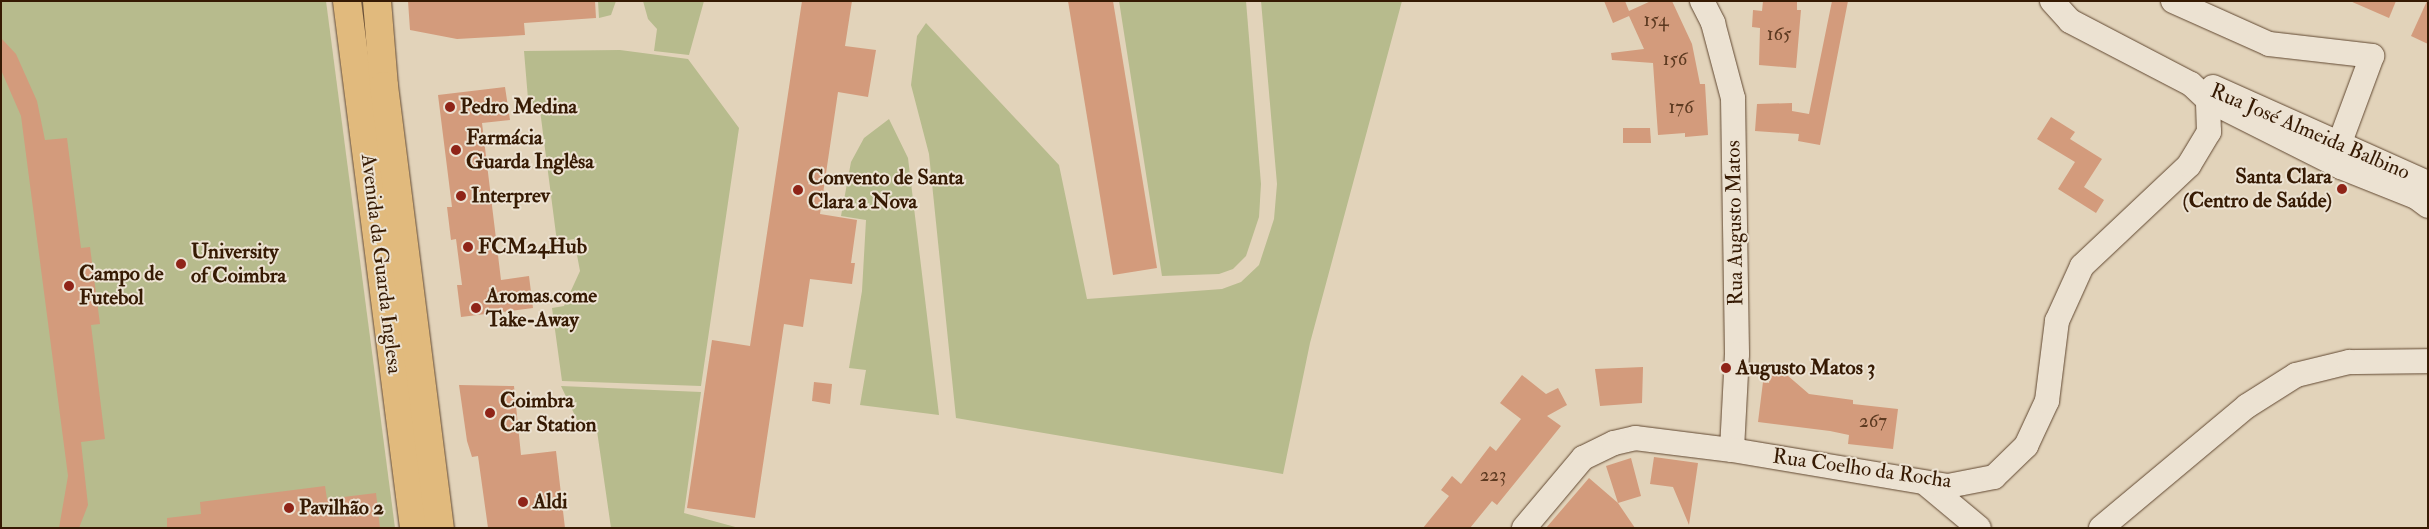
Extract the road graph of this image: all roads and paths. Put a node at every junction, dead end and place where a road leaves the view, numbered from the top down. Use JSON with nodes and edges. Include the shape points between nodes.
{"nodes":[{"id":1,"x":347,"y":1,"type":"edge"},
{"id":2,"x":377,"y":1,"type":"edge"},
{"id":3,"x":1702,"y":1,"type":"edge"},
{"id":4,"x":2052,"y":1,"type":"edge"},
{"id":5,"x":2173,"y":1,"type":"edge"},
{"id":6,"x":2200,"y":92,"type":"junction"},
{"id":7,"x":2340,"y":142,"type":"junction"},
{"id":8,"x":2341,"y":167,"type":"junction"},
{"id":9,"x":2428,"y":183,"type":"edge"},
{"id":10,"x":2428,"y":206,"type":"edge"},
{"id":11,"x":2428,"y":361,"type":"edge"},
{"id":12,"x":1732,"y":450,"type":"junction"},
{"id":13,"x":1924,"y":482,"type":"junction"},
{"id":14,"x":414,"y":528,"type":"edge"},
{"id":15,"x":440,"y":528,"type":"edge"},
{"id":16,"x":1524,"y":528,"type":"edge"},
{"id":17,"x":1979,"y":528,"type":"edge"},
{"id":18,"x":2101,"y":528,"type":"edge"}],
"edges":[{"from":1,"to":14,"type":"main road","name":"Avenida da Guarda Inglesa"},
{"from":2,"to":15,"type":"main road","name":"Avenida da Guarda Inglesa","via":[[384,86]]},
{"from":3,"to":12,"type":"street","name":"Rua Augusto Matos","via":[[1713,22],[1733,98],[1737,354]]},
{"from":4,"to":6,"type":"street","name":"Rua José Almeida Balbino","via":[[2070,21]]},
{"from":5,"to":7,"type":"street","via":[[2270,44],[2372,56]]},
{"from":6,"to":7,"type":"street","name":"Rua José Almeida Balbino","via":[[2214,87]]},
{"from":6,"to":8,"type":"street","name":"Rua José Almeida Balbino"},
{"from":6,"to":13,"type":"street","name":"Rua Coelho da Rocha","via":[[2209,132],[2189,165],[2082,266],[2057,321],[2047,401],[2026,446],[1994,477],[1948,486]]},
{"from":7,"to":8,"type":"street"},
{"from":7,"to":9,"type":"street","name":"Rua José Almeida Balbino"},
{"from":8,"to":10,"type":"street","name":"Rua José Almeida Balbino","via":[[2416,197]]},
{"from":11,"to":18,"type":"street","via":[[2349,362],[2296,375],[2246,406]]},
{"from":12,"to":13,"type":"street","name":"Rua Coelho da Rocha"},
{"from":12,"to":16,"type":"street","name":"Rua Coelho da Rocha","via":[[1635,438],[1614,443],[1583,458]]},
{"from":13,"to":17,"type":"street"}]}
